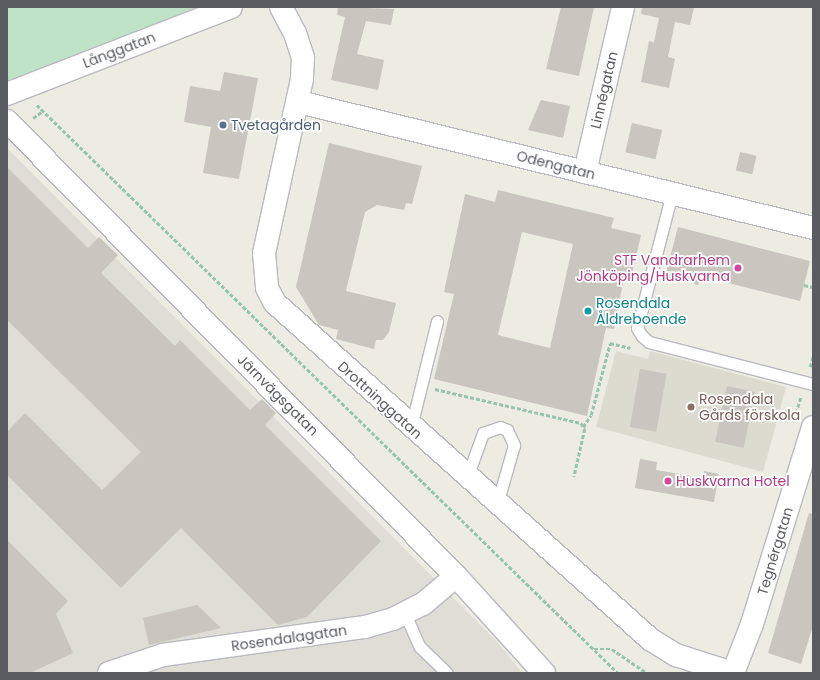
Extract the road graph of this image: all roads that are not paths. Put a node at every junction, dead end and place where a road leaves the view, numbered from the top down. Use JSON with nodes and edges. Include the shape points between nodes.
{"nodes":[{"id":1,"x":231,"y":7,"type":"edge"},
{"id":2,"x":281,"y":7,"type":"edge"},
{"id":3,"x":623,"y":7,"type":"edge"},
{"id":4,"x":14,"y":91,"type":"edge"},
{"id":5,"x":299,"y":102,"type":"junction"},
{"id":6,"x":7,"y":121,"type":"edge"},
{"id":7,"x":585,"y":172,"type":"junction"},
{"id":8,"x":672,"y":194,"type":"junction"},
{"id":9,"x":813,"y":228,"type":"edge"},
{"id":10,"x":437,"y":321,"type":"dead end"},
{"id":11,"x":813,"y":384,"type":"edge"},
{"id":12,"x":411,"y":427,"type":"junction"},
{"id":13,"x":813,"y":427,"type":"edge"},
{"id":14,"x":467,"y":477,"type":"junction"},
{"id":15,"x":497,"y":504,"type":"junction"},
{"id":16,"x":456,"y":576,"type":"junction"},
{"id":17,"x":405,"y":614,"type":"junction"},
{"id":18,"x":109,"y":673,"type":"edge"},
{"id":19,"x":447,"y":673,"type":"edge"},
{"id":20,"x":544,"y":673,"type":"edge"},
{"id":21,"x":733,"y":673,"type":"edge"}],
"edges":[{"from":1,"to":4,"type":"street","name":"Långgatan"},
{"from":2,"to":5,"type":"street","name":"Drottninggatan","via":[[295,33],[303,58]]},
{"from":3,"to":7,"type":"street","name":"Linnégatan"},
{"from":5,"to":7,"type":"street","name":"Odengatan"},
{"from":5,"to":12,"type":"street","name":"Drottninggatan","via":[[264,253],[267,288],[289,318]]},
{"from":6,"to":16,"type":"street","name":"Järnvägsgatan"},
{"from":7,"to":8,"type":"street","name":"Odengatan"},
{"from":8,"to":9,"type":"street","name":"Odengatan"},
{"from":8,"to":11,"type":"lane","via":[[637,328],[642,336],[649,342]]},
{"from":10,"to":12,"type":"lane"},
{"from":12,"to":14,"type":"street","name":"Drottninggatan"},
{"from":13,"to":21,"type":"street","name":"Tegnérgatan","via":[[752,624]]},
{"from":14,"to":15,"type":"street","name":"Drottninggatan"},
{"from":14,"to":15,"type":"lane","via":[[483,433],[500,427],[507,430],[514,445]]},
{"from":15,"to":21,"type":"street","name":"Drottninggatan","via":[[650,639],[676,655]]},
{"from":16,"to":17,"type":"street","name":"Rosendalagatan","via":[[423,604]]},
{"from":16,"to":20,"type":"street","name":"Järnvägsgatan"},
{"from":17,"to":18,"type":"street","name":"Rosendalagatan","via":[[365,627],[163,655]]},
{"from":17,"to":19,"type":"lane","via":[[420,647]]}]}
